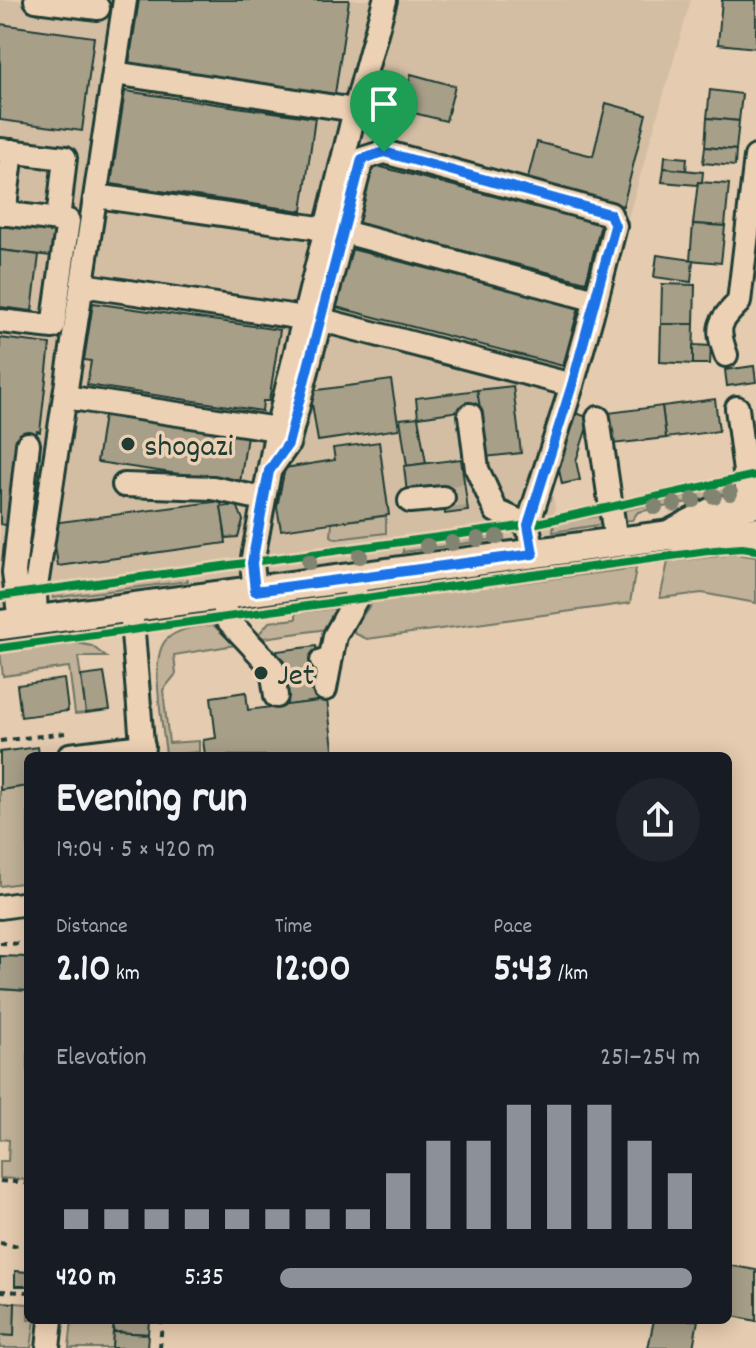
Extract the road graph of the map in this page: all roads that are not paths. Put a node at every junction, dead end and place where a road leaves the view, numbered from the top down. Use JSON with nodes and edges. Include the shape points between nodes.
{"nodes":[{"id":1,"x":36,"y":0,"type":"edge"},
{"id":2,"x":125,"y":0,"type":"edge"},
{"id":3,"x":385,"y":0,"type":"edge"},
{"id":4,"x":98,"y":8,"type":"dead end"},
{"id":5,"x":114,"y":73,"type":"junction"},
{"id":6,"x":355,"y":110,"type":"junction"},
{"id":7,"x":6,"y":151,"type":"edge"},
{"id":8,"x":756,"y":157,"type":"edge"},
{"id":9,"x":96,"y":196,"type":"junction"},
{"id":10,"x":2,"y":213,"type":"edge"},
{"id":11,"x":58,"y":220,"type":"junction"},
{"id":12,"x":335,"y":230,"type":"junction"},
{"id":13,"x":82,"y":285,"type":"junction"},
{"id":14,"x":596,"y":300,"type":"junction"},
{"id":15,"x":313,"y":319,"type":"junction"},
{"id":16,"x":0,"y":321,"type":"edge"},
{"id":17,"x":726,"y":355,"type":"dead end"},
{"id":18,"x":572,"y":385,"type":"junction"},
{"id":19,"x":65,"y":397,"type":"junction"},
{"id":20,"x":737,"y":408,"type":"dead end"},
{"id":21,"x":470,"y":415,"type":"dead end"},
{"id":22,"x":598,"y":418,"type":"dead end"},
{"id":23,"x":277,"y":429,"type":"junction"},
{"id":24,"x":28,"y":444,"type":"dead end"},
{"id":25,"x":269,"y":471,"type":"junction"},
{"id":26,"x":124,"y":485,"type":"dead end"},
{"id":27,"x":466,"y":495,"type":"junction"},
{"id":28,"x":263,"y":499,"type":"junction"},
{"id":29,"x":410,"y":501,"type":"dead end"},
{"id":30,"x":753,"y":504,"type":"edge"},
{"id":31,"x":528,"y":525,"type":"junction"},
{"id":32,"x":756,"y":532,"type":"edge"},
{"id":33,"x":669,"y":535,"type":"junction"},
{"id":34,"x":616,"y":542,"type":"junction"},
{"id":35,"x":533,"y":554,"type":"junction"},
{"id":36,"x":354,"y":579,"type":"junction"},
{"id":37,"x":255,"y":591,"type":"junction"},
{"id":38,"x":223,"y":596,"type":"junction"},
{"id":39,"x":131,"y":608,"type":"junction"},
{"id":40,"x":19,"y":623,"type":"edge"},
{"id":41,"x":326,"y":671,"type":"dead end"},
{"id":42,"x":276,"y":696,"type":"dead end"},
{"id":43,"x":143,"y":751,"type":"edge"},
{"id":44,"x":24,"y":904,"type":"edge"},
{"id":45,"x":0,"y":907,"type":"edge"},
{"id":46,"x":51,"y":1324,"type":"edge"},
{"id":47,"x":48,"y":1348,"type":"edge"}],
"edges":[{"from":1,"to":4,"type":"street"},
{"from":2,"to":5,"type":"street"},
{"from":3,"to":6,"type":"street"},
{"from":5,"to":6,"type":"street"},
{"from":5,"to":9,"type":"street"},
{"from":6,"to":12,"type":"street"},
{"from":7,"to":10,"type":"street"},
{"from":7,"to":11,"type":"street","via":[[65,158]]},
{"from":8,"to":17,"type":"street","via":[[739,302],[722,319],[718,332]]},
{"from":9,"to":12,"type":"street"},
{"from":9,"to":13,"type":"street"},
{"from":10,"to":11,"type":"street"},
{"from":11,"to":16,"type":"street","via":[[68,221],[53,327]]},
{"from":12,"to":14,"type":"street"},
{"from":12,"to":14,"type":"street","via":[[362,159],[384,152],[399,156],[610,214],[615,226]]},
{"from":12,"to":15,"type":"street"},
{"from":13,"to":15,"type":"street"},
{"from":13,"to":19,"type":"street"},
{"from":14,"to":18,"type":"street"},
{"from":15,"to":18,"type":"street"},
{"from":15,"to":23,"type":"street"},
{"from":15,"to":25,"type":"street","via":[[288,444]]},
{"from":18,"to":31,"type":"street"},
{"from":19,"to":23,"type":"street"},
{"from":19,"to":40,"type":"street","via":[[35,593]]},
{"from":20,"to":30,"type":"street"},
{"from":21,"to":27,"type":"street","via":[[477,469]]},
{"from":22,"to":34,"type":"street"},
{"from":23,"to":25,"type":"street"},
{"from":24,"to":40,"type":"street","via":[[14,572]]},
{"from":25,"to":28,"type":"street"},
{"from":26,"to":28,"type":"street","via":[[213,488]]},
{"from":27,"to":29,"type":"street"},
{"from":27,"to":31,"type":"street"},
{"from":28,"to":37,"type":"street","via":[[252,563]]},
{"from":30,"to":33,"type":"main road","via":[[711,513]]},
{"from":31,"to":35,"type":"street"},
{"from":32,"to":33,"type":"main road"},
{"from":33,"to":34,"type":"main road"},
{"from":34,"to":35,"type":"main road"},
{"from":35,"to":36,"type":"main road"},
{"from":36,"to":37,"type":"main road"},
{"from":36,"to":41,"type":"street","via":[[356,599],[335,636]]},
{"from":37,"to":38,"type":"main road"},
{"from":38,"to":39,"type":"main road"},
{"from":38,"to":42,"type":"street","via":[[226,618],[272,667]]},
{"from":39,"to":40,"type":"main road"},
{"from":39,"to":43,"type":"street"},
{"from":44,"to":45,"type":"street"},
{"from":46,"to":47,"type":"street"}]}
